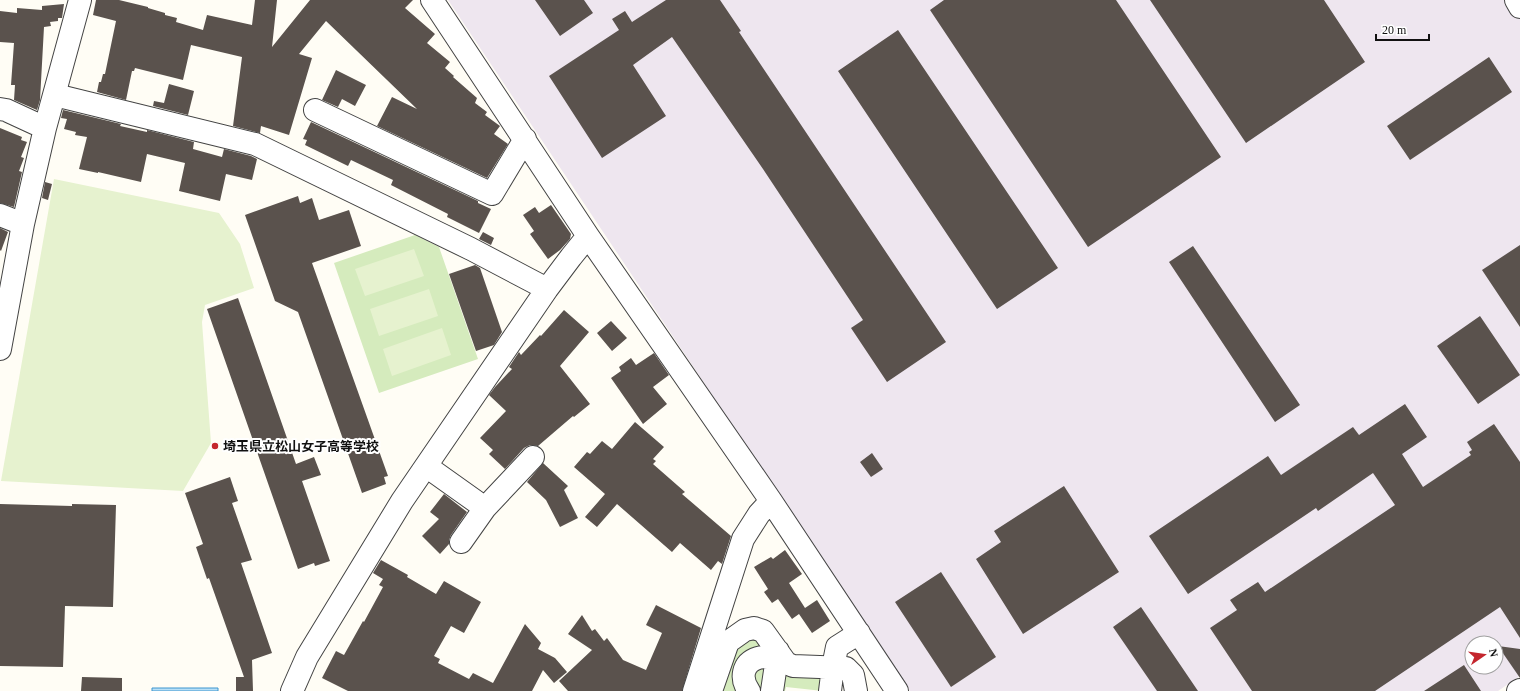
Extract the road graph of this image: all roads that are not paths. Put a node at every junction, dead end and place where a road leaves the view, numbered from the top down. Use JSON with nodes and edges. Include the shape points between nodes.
{"nodes":[{"id":1,"x":80,"y":0,"type":"edge"},
{"id":2,"x":432,"y":0,"type":"edge"},
{"id":3,"x":1516,"y":0,"type":"edge"},
{"id":4,"x":1520,"y":7,"type":"edge"},
{"id":5,"x":55,"y":95,"type":"junction"},
{"id":6,"x":0,"y":109,"type":"edge"},
{"id":7,"x":315,"y":110,"type":"dead end"},
{"id":8,"x":45,"y":128,"type":"junction"},
{"id":9,"x":524,"y":139,"type":"junction"},
{"id":10,"x":0,"y":215,"type":"edge"},
{"id":11,"x":23,"y":224,"type":"junction"},
{"id":12,"x":588,"y":236,"type":"junction"},
{"id":13,"x":7,"y":268,"type":"edge"},
{"id":14,"x":547,"y":289,"type":"junction"},
{"id":15,"x":0,"y":349,"type":"edge"},
{"id":16,"x":533,"y":457,"type":"dead end"},
{"id":17,"x":426,"y":466,"type":"junction"},
{"id":18,"x":771,"y":501,"type":"junction"},
{"id":19,"x":486,"y":508,"type":"junction"},
{"id":20,"x":461,"y":542,"type":"dead end"},
{"id":21,"x":858,"y":633,"type":"junction"},
{"id":22,"x":777,"y":655,"type":"junction"},
{"id":23,"x":833,"y":667,"type":"junction"},
{"id":24,"x":292,"y":691,"type":"edge"},
{"id":25,"x":694,"y":691,"type":"edge"},
{"id":26,"x":711,"y":691,"type":"edge"},
{"id":27,"x":749,"y":691,"type":"edge"},
{"id":28,"x":772,"y":691,"type":"edge"},
{"id":29,"x":830,"y":691,"type":"edge"},
{"id":30,"x":856,"y":691,"type":"edge"},
{"id":31,"x":897,"y":691,"type":"edge"}],
"edges":[{"from":1,"to":5,"type":"street"},
{"from":2,"to":9,"type":"street"},
{"from":3,"to":4,"type":"street"},
{"from":5,"to":8,"type":"street"},
{"from":5,"to":14,"type":"street","via":[[255,144],[471,249]]},
{"from":6,"to":8,"type":"street"},
{"from":7,"to":9,"type":"street","via":[[492,194]]},
{"from":8,"to":11,"type":"street"},
{"from":9,"to":12,"type":"street"},
{"from":10,"to":11,"type":"street"},
{"from":11,"to":13,"type":"street"},
{"from":12,"to":14,"type":"street"},
{"from":12,"to":18,"type":"street"},
{"from":13,"to":15,"type":"street"},
{"from":14,"to":17,"type":"street"},
{"from":16,"to":19,"type":"street"},
{"from":17,"to":19,"type":"street"},
{"from":17,"to":24,"type":"street","via":[[307,657]]},
{"from":18,"to":21,"type":"street"},
{"from":18,"to":25,"type":"street","via":[[743,539]]},
{"from":19,"to":20,"type":"street"},
{"from":21,"to":23,"type":"street","via":[[837,646]]},
{"from":21,"to":31,"type":"street"},
{"from":22,"to":23,"type":"street","via":[[794,666]]},
{"from":22,"to":26,"type":"street","via":[[763,631],[754,628],[745,630],[728,642]]},
{"from":22,"to":27,"type":"street","via":[[757,658],[748,664],[743,674],[744,684]]},
{"from":22,"to":28,"type":"street"},
{"from":23,"to":29,"type":"street"},
{"from":23,"to":30,"type":"street","via":[[846,668],[853,675]]}]}
